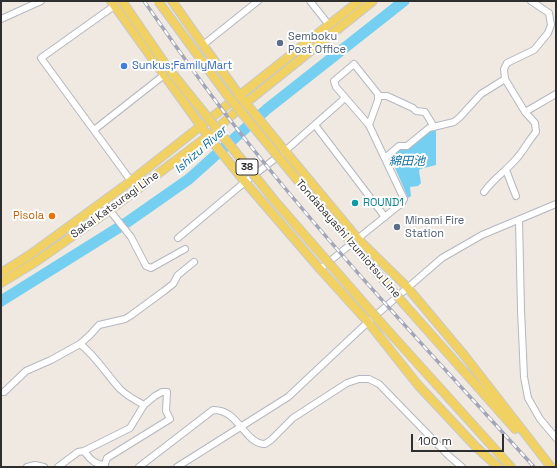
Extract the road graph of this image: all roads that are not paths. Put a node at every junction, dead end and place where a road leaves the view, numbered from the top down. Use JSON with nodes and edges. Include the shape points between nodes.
{"nodes":[{"id":1,"x":41,"y":1,"type":"edge"},
{"id":2,"x":122,"y":1,"type":"edge"},
{"id":3,"x":158,"y":1,"type":"edge"},
{"id":4,"x":172,"y":1,"type":"edge"},
{"id":5,"x":258,"y":1,"type":"edge"},
{"id":6,"x":310,"y":1,"type":"edge"},
{"id":7,"x":360,"y":1,"type":"edge"},
{"id":8,"x":373,"y":1,"type":"edge"},
{"id":9,"x":531,"y":1,"type":"edge"},
{"id":10,"x":112,"y":4,"type":"edge"},
{"id":11,"x":1,"y":19,"type":"edge"},
{"id":12,"x":329,"y":25,"type":"junction"},
{"id":13,"x":203,"y":45,"type":"junction"},
{"id":14,"x":164,"y":75,"type":"junction"},
{"id":15,"x":505,"y":79,"type":"junction"},
{"id":16,"x":556,"y":94,"type":"edge"},
{"id":17,"x":240,"y":96,"type":"junction"},
{"id":18,"x":378,"y":96,"type":"junction"},
{"id":19,"x":345,"y":98,"type":"junction"},
{"id":20,"x":249,"y":105,"type":"junction"},
{"id":21,"x":525,"y":112,"type":"junction"},
{"id":22,"x":315,"y":125,"type":"junction"},
{"id":23,"x":369,"y":125,"type":"junction"},
{"id":24,"x":201,"y":126,"type":"junction"},
{"id":25,"x":434,"y":127,"type":"junction"},
{"id":26,"x":94,"y":130,"type":"junction"},
{"id":27,"x":210,"y":138,"type":"junction"},
{"id":28,"x":285,"y":151,"type":"junction"},
{"id":29,"x":385,"y":158,"type":"junction"},
{"id":30,"x":506,"y":170,"type":"junction"},
{"id":31,"x":131,"y":182,"type":"junction"},
{"id":32,"x":245,"y":182,"type":"junction"},
{"id":33,"x":484,"y":192,"type":"dead end"},
{"id":34,"x":516,"y":196,"type":"dead end"},
{"id":35,"x":103,"y":202,"type":"junction"},
{"id":36,"x":556,"y":204,"type":"edge"},
{"id":37,"x":112,"y":213,"type":"junction"},
{"id":38,"x":385,"y":217,"type":"junction"},
{"id":39,"x":519,"y":220,"type":"junction"},
{"id":40,"x":178,"y":238,"type":"dead end"},
{"id":41,"x":358,"y":238,"type":"junction"},
{"id":42,"x":185,"y":248,"type":"dead end"},
{"id":43,"x":194,"y":262,"type":"dead end"},
{"id":44,"x":320,"y":269,"type":"junction"},
{"id":45,"x":1,"y":273,"type":"edge"},
{"id":46,"x":1,"y":283,"type":"edge"},
{"id":47,"x":407,"y":287,"type":"junction"},
{"id":48,"x":368,"y":322,"type":"junction"},
{"id":49,"x":80,"y":344,"type":"junction"},
{"id":50,"x":1,"y":392,"type":"edge"},
{"id":51,"x":144,"y":405,"type":"junction"},
{"id":52,"x":242,"y":427,"type":"junction"},
{"id":53,"x":556,"y":438,"type":"edge"},
{"id":54,"x":84,"y":450,"type":"junction"},
{"id":55,"x":104,"y":466,"type":"edge"},
{"id":56,"x":27,"y":467,"type":"edge"},
{"id":57,"x":44,"y":467,"type":"edge"},
{"id":58,"x":58,"y":467,"type":"edge"},
{"id":59,"x":139,"y":467,"type":"edge"},
{"id":60,"x":177,"y":467,"type":"edge"},
{"id":61,"x":462,"y":467,"type":"edge"},
{"id":62,"x":498,"y":467,"type":"edge"},
{"id":63,"x":511,"y":467,"type":"edge"},
{"id":64,"x":550,"y":467,"type":"edge"}],
"edges":[{"from":1,"to":11,"type":"street"},
{"from":2,"to":63,"type":"main road","number":"38","bridge":true,"via":[[168,68],[274,200]]},
{"from":3,"to":64,"type":"main road","name":"Tondabayashi Izumiotsu Line","bridge":true,"via":[[227,95],[304,188]]},
{"from":4,"to":13,"type":"main road"},
{"from":5,"to":13,"type":"street"},
{"from":6,"to":12,"type":"street"},
{"from":7,"to":12,"type":"main road","name":"Sakai Katsuragi Line"},
{"from":8,"to":20,"type":"main road","name":"Sakai Katsuragi Line"},
{"from":9,"to":15,"type":"street","via":[[549,14],[551,25],[548,33],[534,50],[507,63],[504,69]]},
{"from":10,"to":14,"type":"main road"},
{"from":10,"to":26,"type":"street","via":[[41,58]]},
{"from":12,"to":17,"type":"main road","name":"Sakai Katsuragi Line"},
{"from":13,"to":17,"type":"main road"},
{"from":14,"to":24,"type":"main road"},
{"from":14,"to":26,"type":"street"},
{"from":15,"to":21,"type":"street"},
{"from":15,"to":25,"type":"street","via":[[481,94],[454,122]]},
{"from":16,"to":21,"type":"street"},
{"from":17,"to":20,"type":"main road"},
{"from":17,"to":24,"type":"main road","name":"Sakai Katsuragi Line"},
{"from":18,"to":19,"type":"street","via":[[354,64],[334,81]]},
{"from":18,"to":23,"type":"street"},
{"from":18,"to":25,"type":"street","via":[[388,96],[416,111],[425,112]]},
{"from":19,"to":22,"type":"street"},
{"from":19,"to":23,"type":"street"},
{"from":20,"to":27,"type":"main road","name":"Sakai Katsuragi Line"},
{"from":20,"to":28,"type":"main road"},
{"from":21,"to":30,"type":"street","via":[[535,124],[536,132]]},
{"from":22,"to":28,"type":"street"},
{"from":22,"to":38,"type":"street"},
{"from":23,"to":29,"type":"street"},
{"from":24,"to":27,"type":"main road"},
{"from":24,"to":31,"type":"main road","name":"Sakai Katsuragi Line"},
{"from":25,"to":29,"type":"street","via":[[429,128],[407,146],[399,146]]},
{"from":26,"to":31,"type":"street"},
{"from":27,"to":32,"type":"main road"},
{"from":27,"to":37,"type":"main road","name":"Sakai Katsuragi Line"},
{"from":28,"to":32,"type":"street"},
{"from":28,"to":41,"type":"main road"},
{"from":29,"to":38,"type":"street","via":[[404,199]]},
{"from":30,"to":33,"type":"street"},
{"from":30,"to":34,"type":"street"},
{"from":31,"to":35,"type":"main road","name":"Sakai Katsuragi Line"},
{"from":32,"to":40,"type":"street"},
{"from":32,"to":44,"type":"main road"},
{"from":35,"to":37,"type":"street"},
{"from":35,"to":45,"type":"main road","name":"Sakai Katsuragi Line"},
{"from":36,"to":39,"type":"street"},
{"from":37,"to":42,"type":"street","via":[[146,266],[152,268]]},
{"from":37,"to":46,"type":"main road","name":"Sakai Katsuragi Line"},
{"from":38,"to":41,"type":"street"},
{"from":39,"to":47,"type":"street","via":[[482,235],[442,258]]},
{"from":39,"to":53,"type":"street","via":[[524,376],[528,398],[540,419]]},
{"from":41,"to":44,"type":"street"},
{"from":41,"to":47,"type":"main road"},
{"from":43,"to":49,"type":"street","via":[[164,291],[125,318],[99,325]]},
{"from":44,"to":48,"type":"main road"},
{"from":47,"to":48,"type":"street"},
{"from":47,"to":64,"type":"main road","via":[[464,355]]},
{"from":48,"to":52,"type":"street","via":[[288,397]]},
{"from":48,"to":62,"type":"main road","via":[[418,385],[476,448]]},
{"from":49,"to":50,"type":"street","via":[[26,371]]},
{"from":49,"to":51,"type":"street","via":[[119,387]]},
{"from":51,"to":54,"type":"street","via":[[130,428]]},
{"from":51,"to":55,"type":"street","via":[[162,392],[167,392],[166,411],[170,419],[107,458]]},
{"from":52,"to":59,"type":"street","via":[[225,412],[213,410]]},
{"from":52,"to":60,"type":"street"},
{"from":52,"to":61,"type":"street","via":[[255,443],[265,444],[293,418],[347,382],[369,379],[379,384]]},
{"from":54,"to":55,"type":"street","via":[[97,465]]},
{"from":54,"to":58,"type":"street"},
{"from":56,"to":57,"type":"street"}]}
